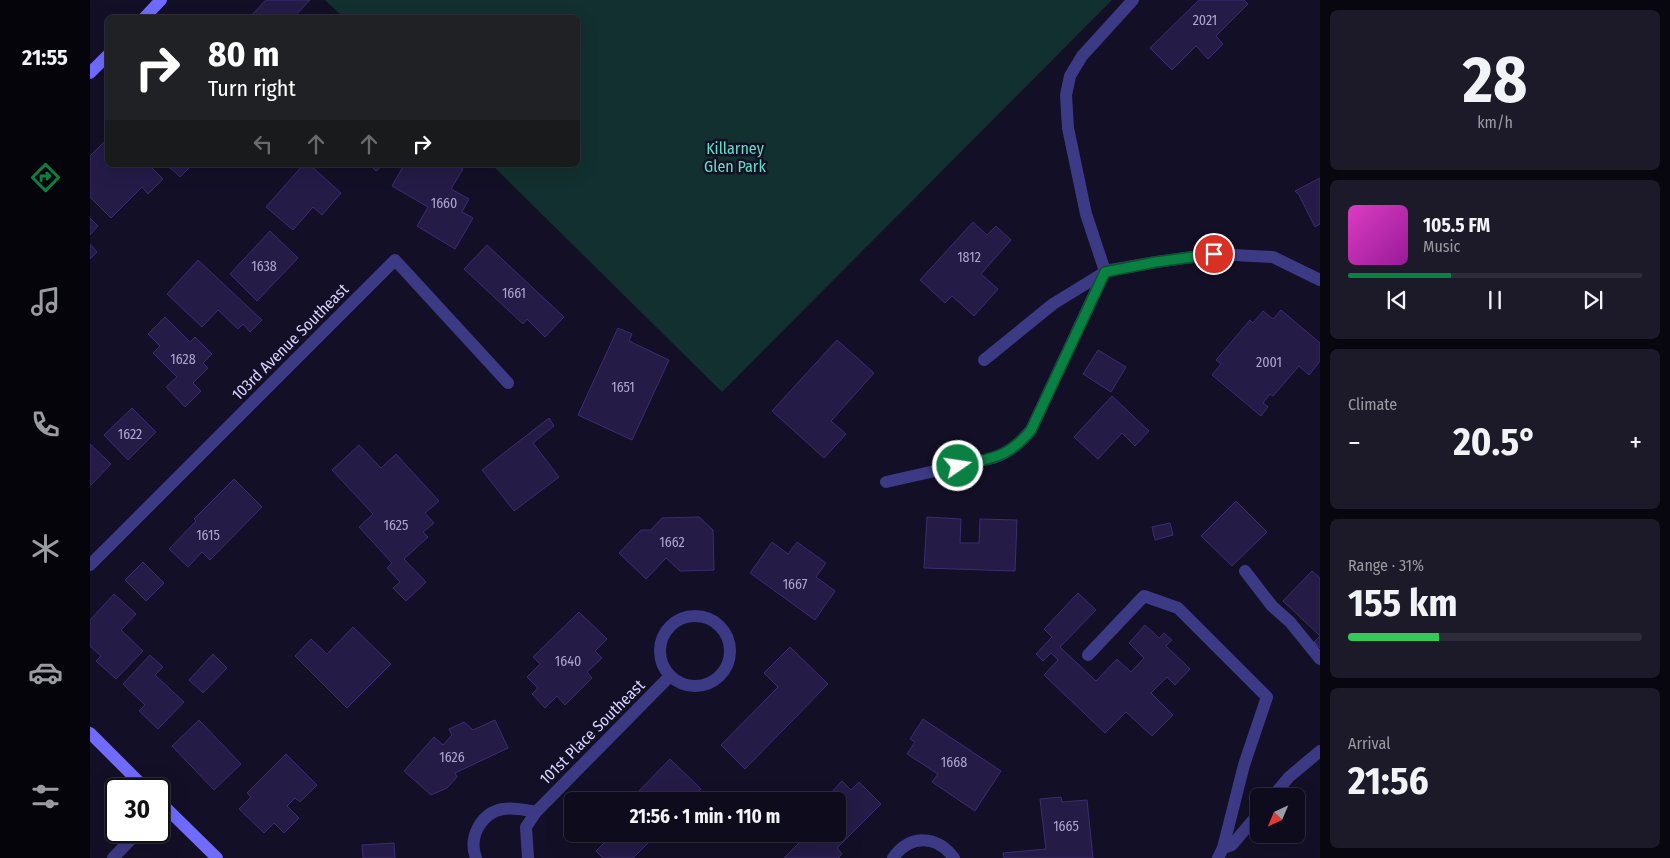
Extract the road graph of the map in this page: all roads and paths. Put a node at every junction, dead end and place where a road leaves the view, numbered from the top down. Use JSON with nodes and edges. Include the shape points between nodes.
{"nodes":[{"id":1,"x":161,"y":0,"type":"edge"},
{"id":2,"x":1133,"y":0,"type":"edge"},
{"id":3,"x":147,"y":15,"type":"edge"},
{"id":4,"x":105,"y":58,"type":"edge"},
{"id":5,"x":90,"y":73,"type":"edge"},
{"id":6,"x":1105,"y":272,"type":"junction"},
{"id":7,"x":1320,"y":280,"type":"edge"},
{"id":8,"x":984,"y":360,"type":"dead end"},
{"id":9,"x":508,"y":383,"type":"dead end"},
{"id":10,"x":886,"y":482,"type":"dead end"},
{"id":11,"x":90,"y":565,"type":"edge"},
{"id":12,"x":1245,"y":571,"type":"dead end"},
{"id":13,"x":1088,"y":655,"type":"dead end"},
{"id":14,"x":1320,"y":659,"type":"edge"},
{"id":15,"x":670,"y":676,"type":"junction"},
{"id":16,"x":90,"y":733,"type":"edge"},
{"id":17,"x":1320,"y":751,"type":"edge"},
{"id":18,"x":135,"y":778,"type":"edge"},
{"id":19,"x":1280,"y":788,"type":"edge"},
{"id":20,"x":536,"y":812,"type":"junction"},
{"id":21,"x":170,"y":815,"type":"edge"},
{"id":22,"x":1250,"y":824,"type":"edge"},
{"id":23,"x":127,"y":843,"type":"edge"},
{"id":24,"x":1220,"y":853,"type":"edge"},
{"id":25,"x":113,"y":858,"type":"edge"},
{"id":26,"x":217,"y":858,"type":"edge"},
{"id":27,"x":476,"y":858,"type":"edge"},
{"id":28,"x":528,"y":858,"type":"edge"},
{"id":29,"x":893,"y":858,"type":"edge"},
{"id":30,"x":954,"y":858,"type":"edge"}],
"edges":[{"from":1,"to":3,"type":"street"},
{"from":2,"to":6,"type":"street","via":[[1082,56],[1070,76],[1066,94],[1068,128],[1086,214]]},
{"from":4,"to":5,"type":"street"},
{"from":6,"to":7,"type":"street","via":[[1214,254],[1273,257]]},
{"from":6,"to":8,"type":"street","via":[[1053,304]]},
{"from":6,"to":10,"type":"street","via":[[1031,430],[1020,443],[1006,454],[993,458]]},
{"from":9,"to":11,"type":"street","name":"103rd Avenue Southeast","via":[[395,260]]},
{"from":12,"to":14,"type":"street"},
{"from":13,"to":24,"type":"street","via":[[1144,596],[1178,608],[1267,697],[1244,764]]},
{"from":15,"to":15,"type":"street","via":[[690,686],[711,683],[720,676],[730,656],[727,635],[720,626],[701,616],[690,616],[670,626],[660,646],[660,657]]},
{"from":15,"to":20,"type":"street","name":"101st Place Southeast"},
{"from":16,"to":18,"type":"street"},
{"from":17,"to":19,"type":"street"},
{"from":20,"to":27,"type":"street","via":[[505,808],[486,816],[475,832]]},
{"from":20,"to":28,"type":"street","name":"101st Place Southeast","via":[[526,827]]},
{"from":21,"to":26,"type":"street"},
{"from":22,"to":24,"type":"street","via":[[1232,845]]},
{"from":23,"to":25,"type":"street"},
{"from":29,"to":30,"type":"street","via":[[907,844],[929,840],[948,850]]}]}
